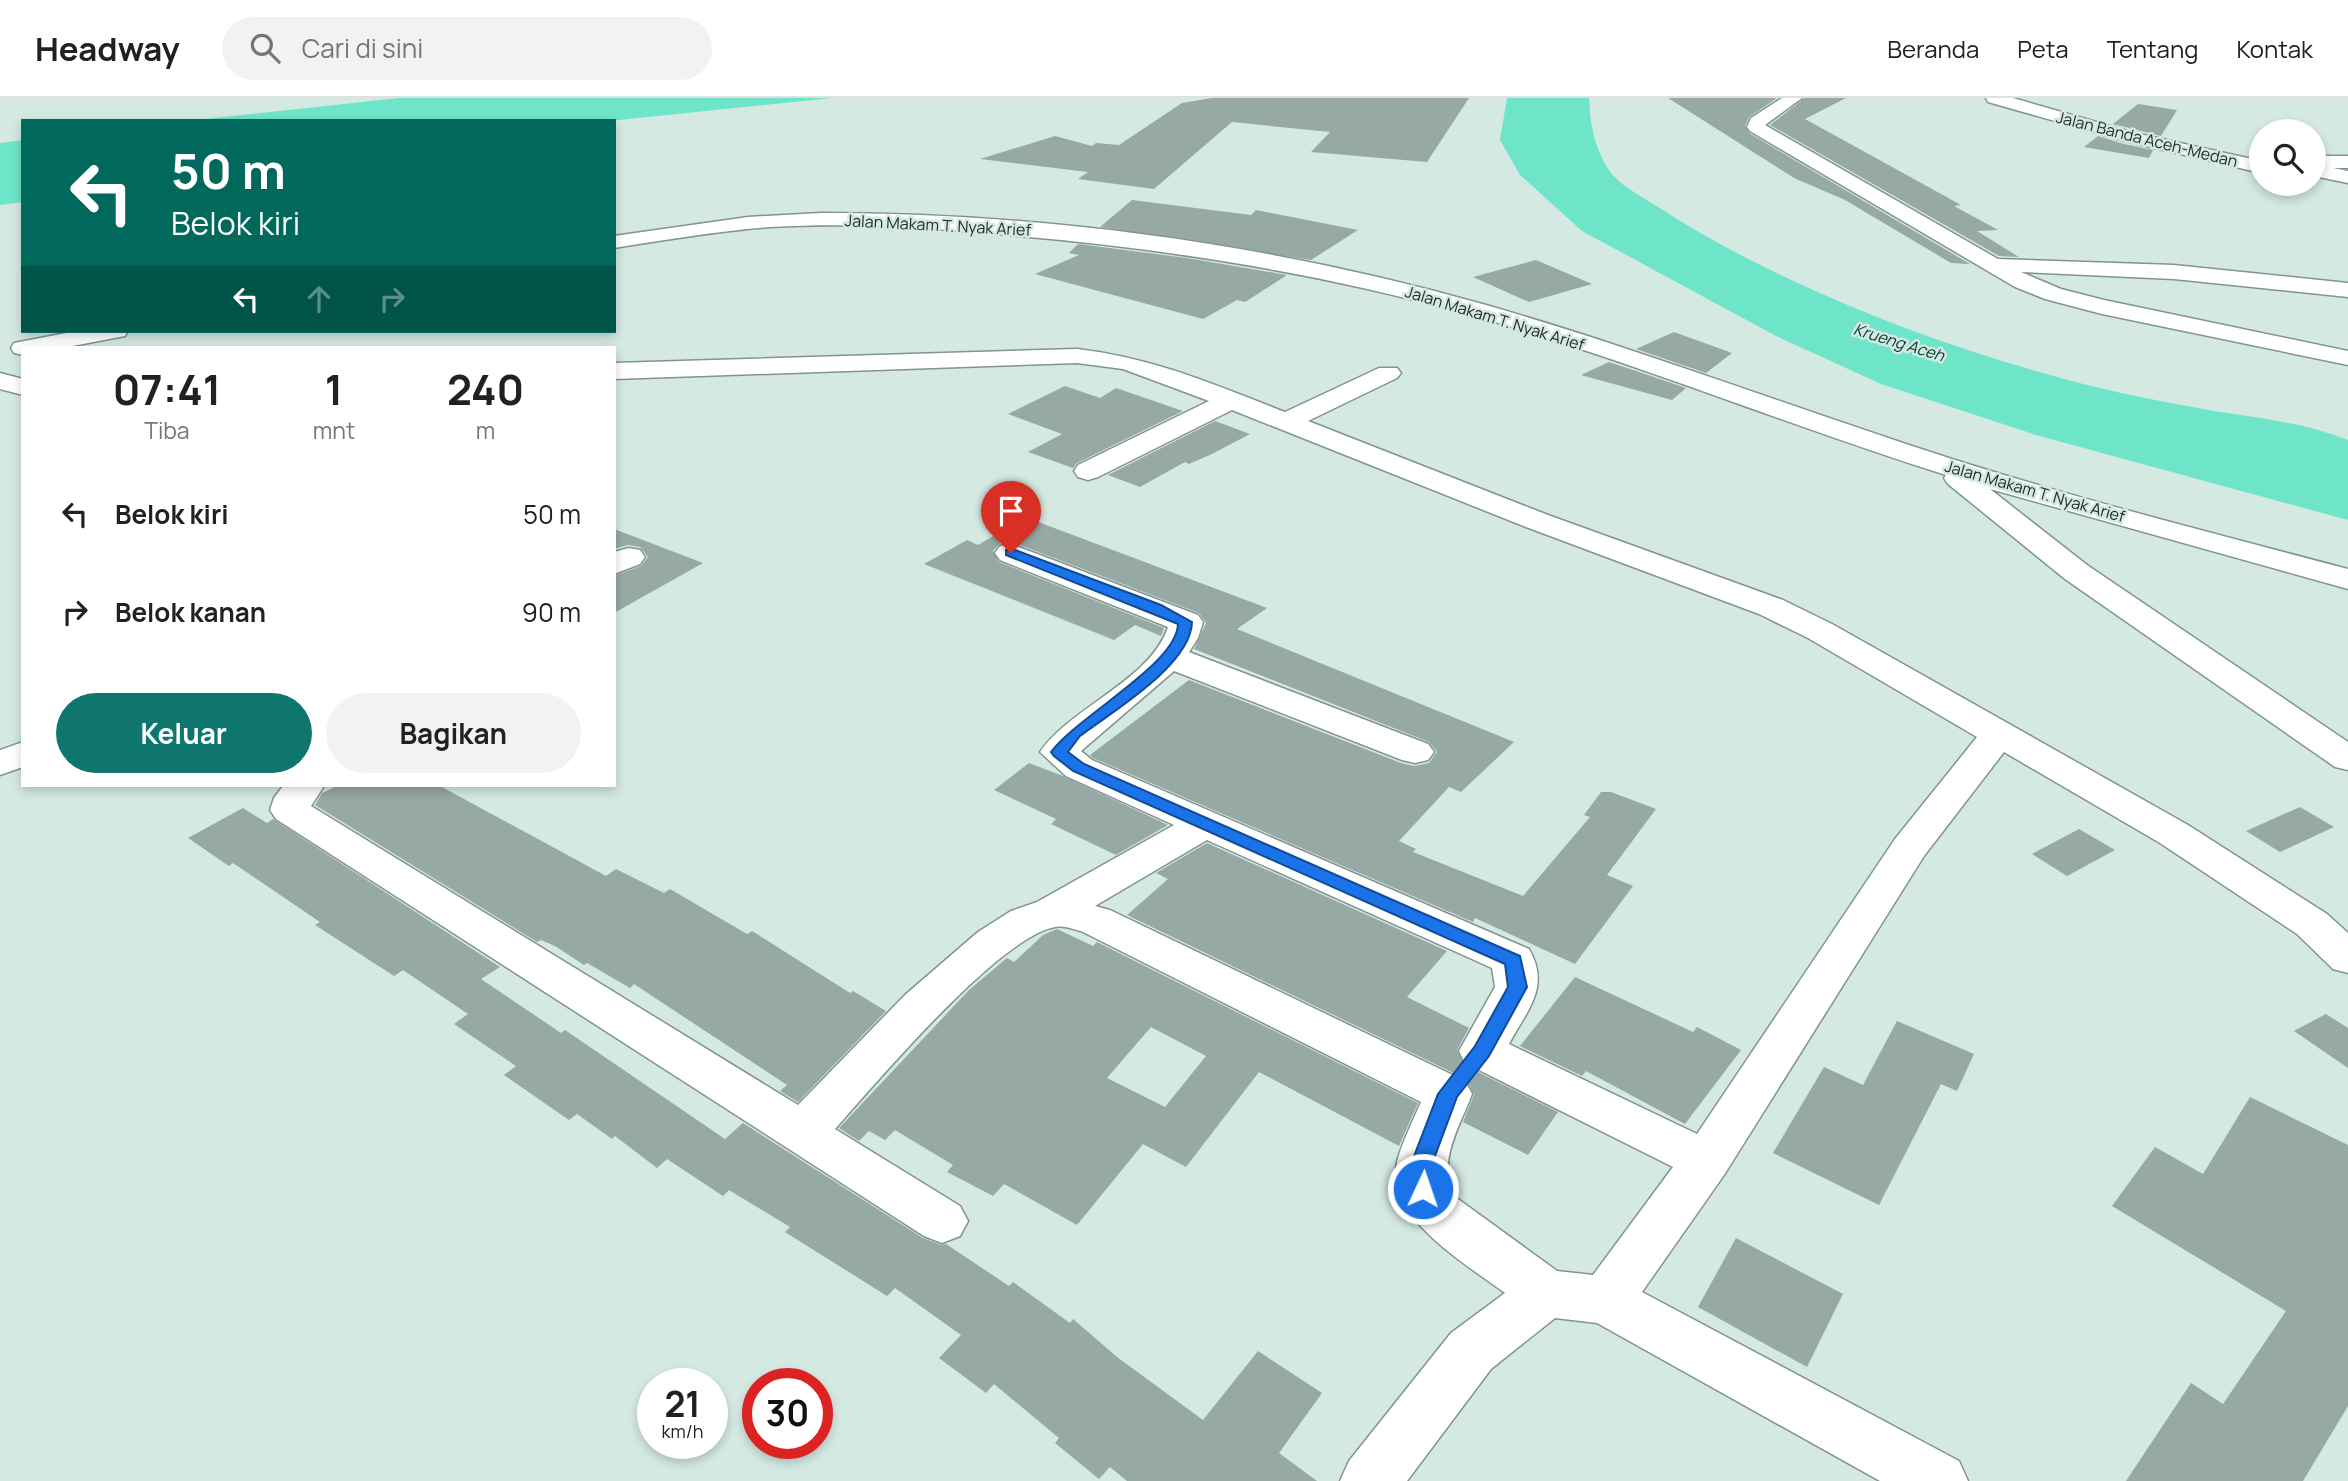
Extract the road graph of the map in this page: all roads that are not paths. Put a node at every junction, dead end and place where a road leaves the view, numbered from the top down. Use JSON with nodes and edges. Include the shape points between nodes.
{"nodes":[{"id":1,"x":1794,"y":98,"type":"edge"},
{"id":2,"x":1993,"y":98,"type":"edge"},
{"id":3,"x":2025,"y":98,"type":"edge"},
{"id":4,"x":2249,"y":155,"type":"edge"},
{"id":5,"x":2326,"y":162,"type":"edge"},
{"id":6,"x":2348,"y":162,"type":"edge"},
{"id":7,"x":2249,"y":164,"type":"edge"},
{"id":8,"x":2326,"y":172,"type":"edge"},
{"id":9,"x":2348,"y":177,"type":"edge"},
{"id":10,"x":2326,"y":181,"type":"edge"},
{"id":11,"x":2348,"y":186,"type":"edge"},
{"id":12,"x":616,"y":242,"type":"edge"},
{"id":13,"x":1997,"y":265,"type":"junction"},
{"id":14,"x":2348,"y":290,"type":"edge"},
{"id":15,"x":105,"y":333,"type":"edge"},
{"id":16,"x":34,"y":346,"type":"edge"},
{"id":17,"x":21,"y":348,"type":"edge"},
{"id":18,"x":0,"y":353,"type":"edge"},
{"id":19,"x":2348,"y":358,"type":"edge"},
{"id":20,"x":616,"y":371,"type":"edge"},
{"id":21,"x":1388,"y":373,"type":"dead end"},
{"id":22,"x":0,"y":381,"type":"edge"},
{"id":23,"x":21,"y":386,"type":"edge"},
{"id":24,"x":1231,"y":400,"type":"junction"},
{"id":25,"x":1285,"y":422,"type":"junction"},
{"id":26,"x":1943,"y":465,"type":"junction"},
{"id":27,"x":1088,"y":471,"type":"dead end"},
{"id":28,"x":1011,"y":553,"type":"dead end"},
{"id":29,"x":2348,"y":579,"type":"edge"},
{"id":30,"x":1170,"y":657,"type":"junction"},
{"id":31,"x":1999,"y":734,"type":"junction"},
{"id":32,"x":1415,"y":752,"type":"dead end"},
{"id":33,"x":21,"y":754,"type":"edge"},
{"id":34,"x":2348,"y":759,"type":"edge"},
{"id":35,"x":0,"y":764,"type":"edge"},
{"id":36,"x":304,"y":787,"type":"edge"},
{"id":37,"x":1205,"y":824,"type":"junction"},
{"id":38,"x":1052,"y":912,"type":"junction"},
{"id":39,"x":2348,"y":958,"type":"edge"},
{"id":40,"x":1482,"y":1051,"type":"junction"},
{"id":41,"x":1448,"y":1094,"type":"junction"},
{"id":42,"x":802,"y":1133,"type":"junction"},
{"id":43,"x":1706,"y":1161,"type":"junction"},
{"id":44,"x":942,"y":1221,"type":"dead end"},
{"id":45,"x":1546,"y":1293,"type":"junction"},
{"id":46,"x":1606,"y":1300,"type":"junction"},
{"id":47,"x":1370,"y":1481,"type":"edge"},
{"id":48,"x":1938,"y":1481,"type":"edge"}],
"edges":[{"from":1,"to":13,"type":"main road","via":[[1756,127]]},
{"from":2,"to":7,"type":"main road","name":"Jalan Banda Aceh-Medan"},
{"from":3,"to":4,"type":"main road","name":"Jalan Banda Aceh-Medan"},
{"from":5,"to":6,"type":"main road"},
{"from":8,"to":9,"type":"main road"},
{"from":10,"to":11,"type":"main road"},
{"from":12,"to":26,"type":"main road","name":"Jalan Makam T. Nyak Arief","via":[[787,220],[854,219],[1105,237],[1231,253],[1479,310]]},
{"from":13,"to":14,"type":"main road","via":[[2126,267]]},
{"from":13,"to":19,"type":"main road","via":[[2043,290],[2102,307]]},
{"from":15,"to":16,"type":"main road"},
{"from":17,"to":18,"type":"main road"},
{"from":20,"to":24,"type":"main road","via":[[1077,356],[1138,366]]},
{"from":21,"to":25,"type":"main road"},
{"from":22,"to":23,"type":"main road"},
{"from":24,"to":25,"type":"main road"},
{"from":24,"to":27,"type":"main road"},
{"from":25,"to":31,"type":"main road","via":[[1770,607]]},
{"from":26,"to":29,"type":"main road","name":"Jalan Makam T. Nyak Arief"},
{"from":26,"to":34,"type":"main road","via":[[2076,572]]},
{"from":28,"to":30,"type":"main road","via":[[1185,622],[1185,634]]},
{"from":30,"to":32,"type":"main road"},
{"from":30,"to":37,"type":"main road","via":[[1075,733],[1059,752],[1079,768]]},
{"from":31,"to":39,"type":"main road","via":[[2174,834],[2312,924]]},
{"from":31,"to":43,"type":"main road","via":[[1909,848]]},
{"from":33,"to":35,"type":"main road"},
{"from":36,"to":42,"type":"main road","via":[[293,798],[290,810]]},
{"from":37,"to":38,"type":"main road"},
{"from":37,"to":40,"type":"main road","via":[[1513,960],[1517,987]]},
{"from":38,"to":41,"type":"main road","via":[[1095,920]]},
{"from":38,"to":42,"type":"main road","via":[[1005,932],[915,1012]]},
{"from":40,"to":41,"type":"main road"},
{"from":40,"to":43,"type":"main road"},
{"from":41,"to":45,"type":"main road","via":[[1422,1164],[1423,1189],[1440,1214]]},
{"from":42,"to":44,"type":"main road"},
{"from":43,"to":46,"type":"main road"},
{"from":45,"to":46,"type":"main road"},
{"from":45,"to":47,"type":"main road","via":[[1471,1351]]},
{"from":46,"to":48,"type":"main road"}]}
